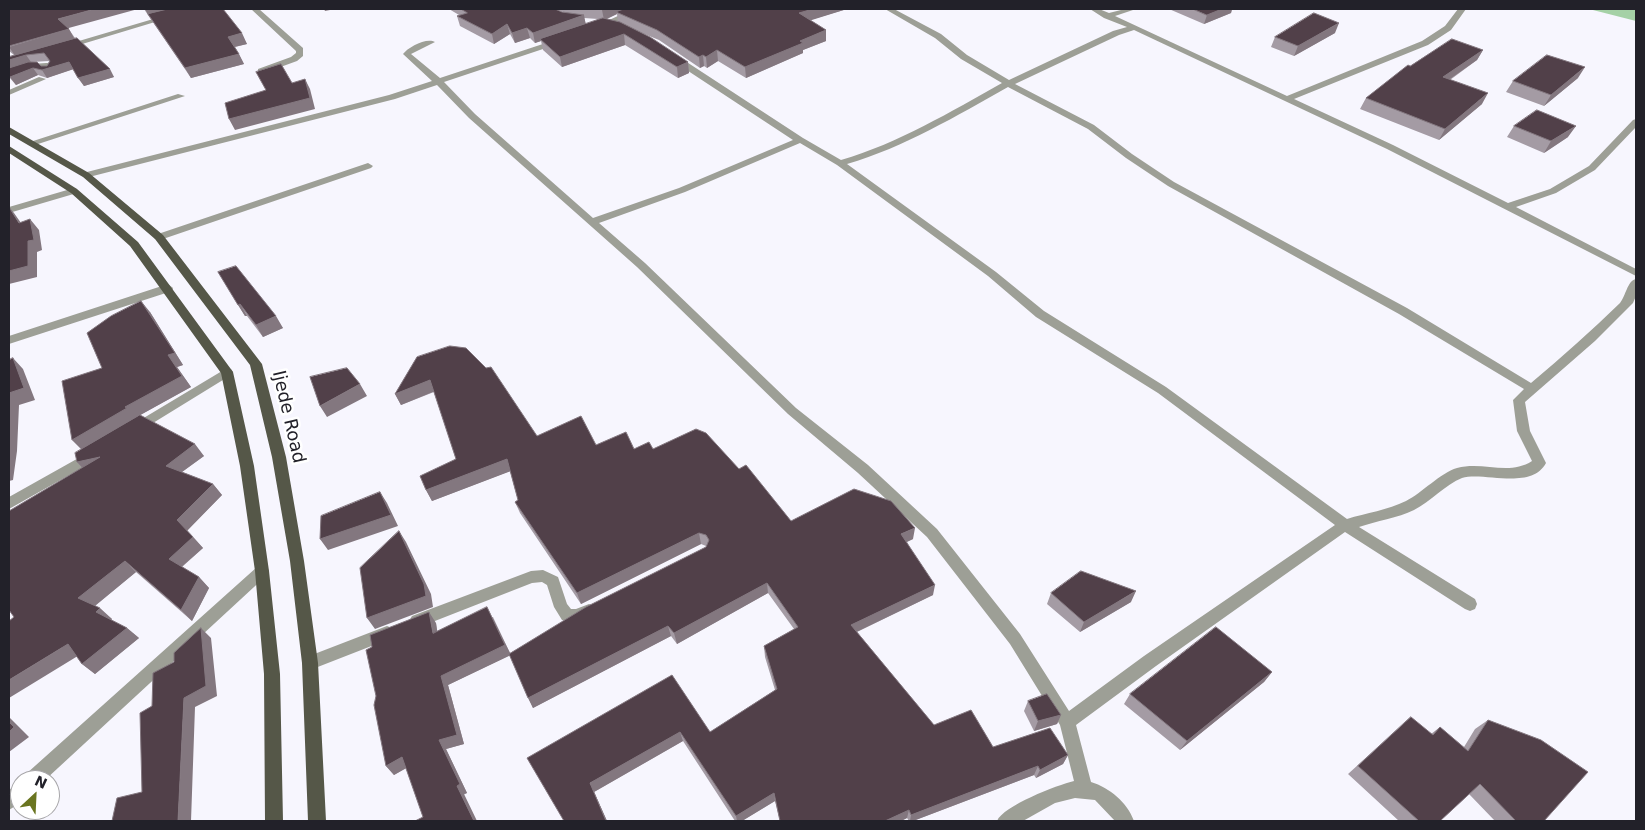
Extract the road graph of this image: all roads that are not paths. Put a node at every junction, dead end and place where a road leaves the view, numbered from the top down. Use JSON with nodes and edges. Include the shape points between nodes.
{"nodes":[{"id":1,"x":194,"y":9,"type":"edge"},
{"id":2,"x":254,"y":9,"type":"edge"},
{"id":3,"x":639,"y":9,"type":"edge"},
{"id":4,"x":889,"y":9,"type":"edge"},
{"id":5,"x":1094,"y":9,"type":"edge"},
{"id":6,"x":1132,"y":9,"type":"edge"},
{"id":7,"x":1462,"y":9,"type":"edge"},
{"id":8,"x":1107,"y":16,"type":"junction"},
{"id":9,"x":605,"y":24,"type":"junction"},
{"id":10,"x":588,"y":27,"type":"edge"},
{"id":11,"x":1134,"y":28,"type":"junction"},
{"id":12,"x":621,"y":29,"type":"edge"},
{"id":13,"x":569,"y":37,"type":"edge"},
{"id":14,"x":431,"y":42,"type":"dead end"},
{"id":15,"x":60,"y":48,"type":"edge"},
{"id":16,"x":662,"y":50,"type":"edge"},
{"id":17,"x":49,"y":70,"type":"edge"},
{"id":18,"x":261,"y":71,"type":"edge"},
{"id":19,"x":9,"y":74,"type":"edge"},
{"id":20,"x":42,"y":79,"type":"edge"},
{"id":21,"x":439,"y":82,"type":"junction"},
{"id":22,"x":1009,"y":83,"type":"junction"},
{"id":23,"x":9,"y":93,"type":"edge"},
{"id":24,"x":181,"y":96,"type":"dead end"},
{"id":25,"x":1286,"y":99,"type":"junction"},
{"id":26,"x":1636,"y":122,"type":"edge"},
{"id":27,"x":9,"y":130,"type":"edge"},
{"id":28,"x":800,"y":140,"type":"junction"},
{"id":29,"x":32,"y":143,"type":"junction"},
{"id":30,"x":9,"y":149,"type":"edge"},
{"id":31,"x":840,"y":163,"type":"junction"},
{"id":32,"x":368,"y":166,"type":"dead end"},
{"id":33,"x":86,"y":175,"type":"junction"},
{"id":34,"x":74,"y":191,"type":"junction"},
{"id":35,"x":1507,"y":207,"type":"junction"},
{"id":36,"x":9,"y":210,"type":"edge"},
{"id":37,"x":591,"y":222,"type":"junction"},
{"id":38,"x":159,"y":237,"type":"junction"},
{"id":39,"x":1636,"y":272,"type":"edge"},
{"id":40,"x":1636,"y":282,"type":"edge"},
{"id":41,"x":168,"y":288,"type":"junction"},
{"id":42,"x":9,"y":340,"type":"edge"},
{"id":43,"x":227,"y":372,"type":"junction"},
{"id":44,"x":1531,"y":388,"type":"junction"},
{"id":45,"x":126,"y":434,"type":"edge"},
{"id":46,"x":100,"y":450,"type":"edge"},
{"id":47,"x":9,"y":504,"type":"edge"},
{"id":48,"x":1345,"y":526,"type":"junction"},
{"id":49,"x":262,"y":571,"type":"junction"},
{"id":50,"x":601,"y":604,"type":"edge"},
{"id":51,"x":1470,"y":604,"type":"dead end"},
{"id":52,"x":310,"y":663,"type":"junction"},
{"id":53,"x":1067,"y":722,"type":"junction"},
{"id":54,"x":43,"y":770,"type":"edge"},
{"id":55,"x":1084,"y":788,"type":"junction"},
{"id":56,"x":274,"y":821,"type":"edge"},
{"id":57,"x":317,"y":821,"type":"edge"},
{"id":58,"x":1006,"y":821,"type":"edge"},
{"id":59,"x":1126,"y":821,"type":"edge"}],
"edges":[{"from":1,"to":15,"type":"street"},
{"from":2,"to":18,"type":"street","via":[[300,50],[294,60]]},
{"from":3,"to":9,"type":"street"},
{"from":4,"to":22,"type":"street","via":[[938,36],[964,57]]},
{"from":5,"to":8,"type":"street"},
{"from":6,"to":8,"type":"street"},
{"from":7,"to":25,"type":"street","via":[[1448,28],[1425,43]]},
{"from":8,"to":11,"type":"street"},
{"from":9,"to":10,"type":"street"},
{"from":9,"to":12,"type":"street"},
{"from":11,"to":22,"type":"street","via":[[1116,33]]},
{"from":11,"to":25,"type":"street"},
{"from":13,"to":21,"type":"street"},
{"from":14,"to":21,"type":"street","via":[[407,54]]},
{"from":16,"to":28,"type":"street"},
{"from":17,"to":19,"type":"street","via":[[46,65],[32,66]]},
{"from":20,"to":23,"type":"street"},
{"from":21,"to":33,"type":"street","via":[[392,98]]},
{"from":21,"to":37,"type":"street","via":[[472,116]]},
{"from":22,"to":31,"type":"street","via":[[908,138]]},
{"from":22,"to":44,"type":"street","via":[[1091,127],[1171,184],[1403,311]]},
{"from":24,"to":29,"type":"street"},
{"from":25,"to":35,"type":"street"},
{"from":26,"to":35,"type":"street","via":[[1592,168],[1553,191]]},
{"from":27,"to":29,"type":"main road","name":"Ijede Road"},
{"from":28,"to":31,"type":"street"},
{"from":28,"to":37,"type":"street","via":[[682,190]]},
{"from":29,"to":33,"type":"main road","name":"Ijede Road"},
{"from":30,"to":34,"type":"main road"},
{"from":31,"to":48,"type":"street","via":[[992,274],[1040,314],[1170,396]]},
{"from":32,"to":38,"type":"street"},
{"from":33,"to":38,"type":"main road","name":"Ijede Road"},
{"from":34,"to":36,"type":"street"},
{"from":34,"to":41,"type":"main road","via":[[134,244]]},
{"from":35,"to":39,"type":"street"},
{"from":37,"to":53,"type":"street","via":[[641,265],[785,404],[863,469],[932,533],[1015,639]]},
{"from":38,"to":52,"type":"main road","name":"Ijede Road","via":[[256,364],[279,457]]},
{"from":40,"to":44,"type":"street","via":[[1629,300],[1591,338]]},
{"from":41,"to":42,"type":"street"},
{"from":41,"to":43,"type":"main road"},
{"from":43,"to":45,"type":"street"},
{"from":43,"to":49,"type":"main road","via":[[247,466]]},
{"from":44,"to":48,"type":"street","via":[[1520,400],[1520,420],[1539,463],[1519,473],[1459,473],[1408,506]]},
{"from":46,"to":47,"type":"street"},
{"from":48,"to":51,"type":"street"},
{"from":48,"to":53,"type":"street"},
{"from":49,"to":54,"type":"street"},
{"from":49,"to":56,"type":"main road","via":[[272,674]]},
{"from":50,"to":52,"type":"street","via":[[576,616],[567,615],[561,607],[553,581],[543,576],[532,577]]},
{"from":52,"to":57,"type":"main road","name":"Ijede Road"},
{"from":53,"to":55,"type":"street"},
{"from":55,"to":58,"type":"street","via":[[1061,792]]},
{"from":55,"to":59,"type":"street","via":[[1100,793]]}]}
